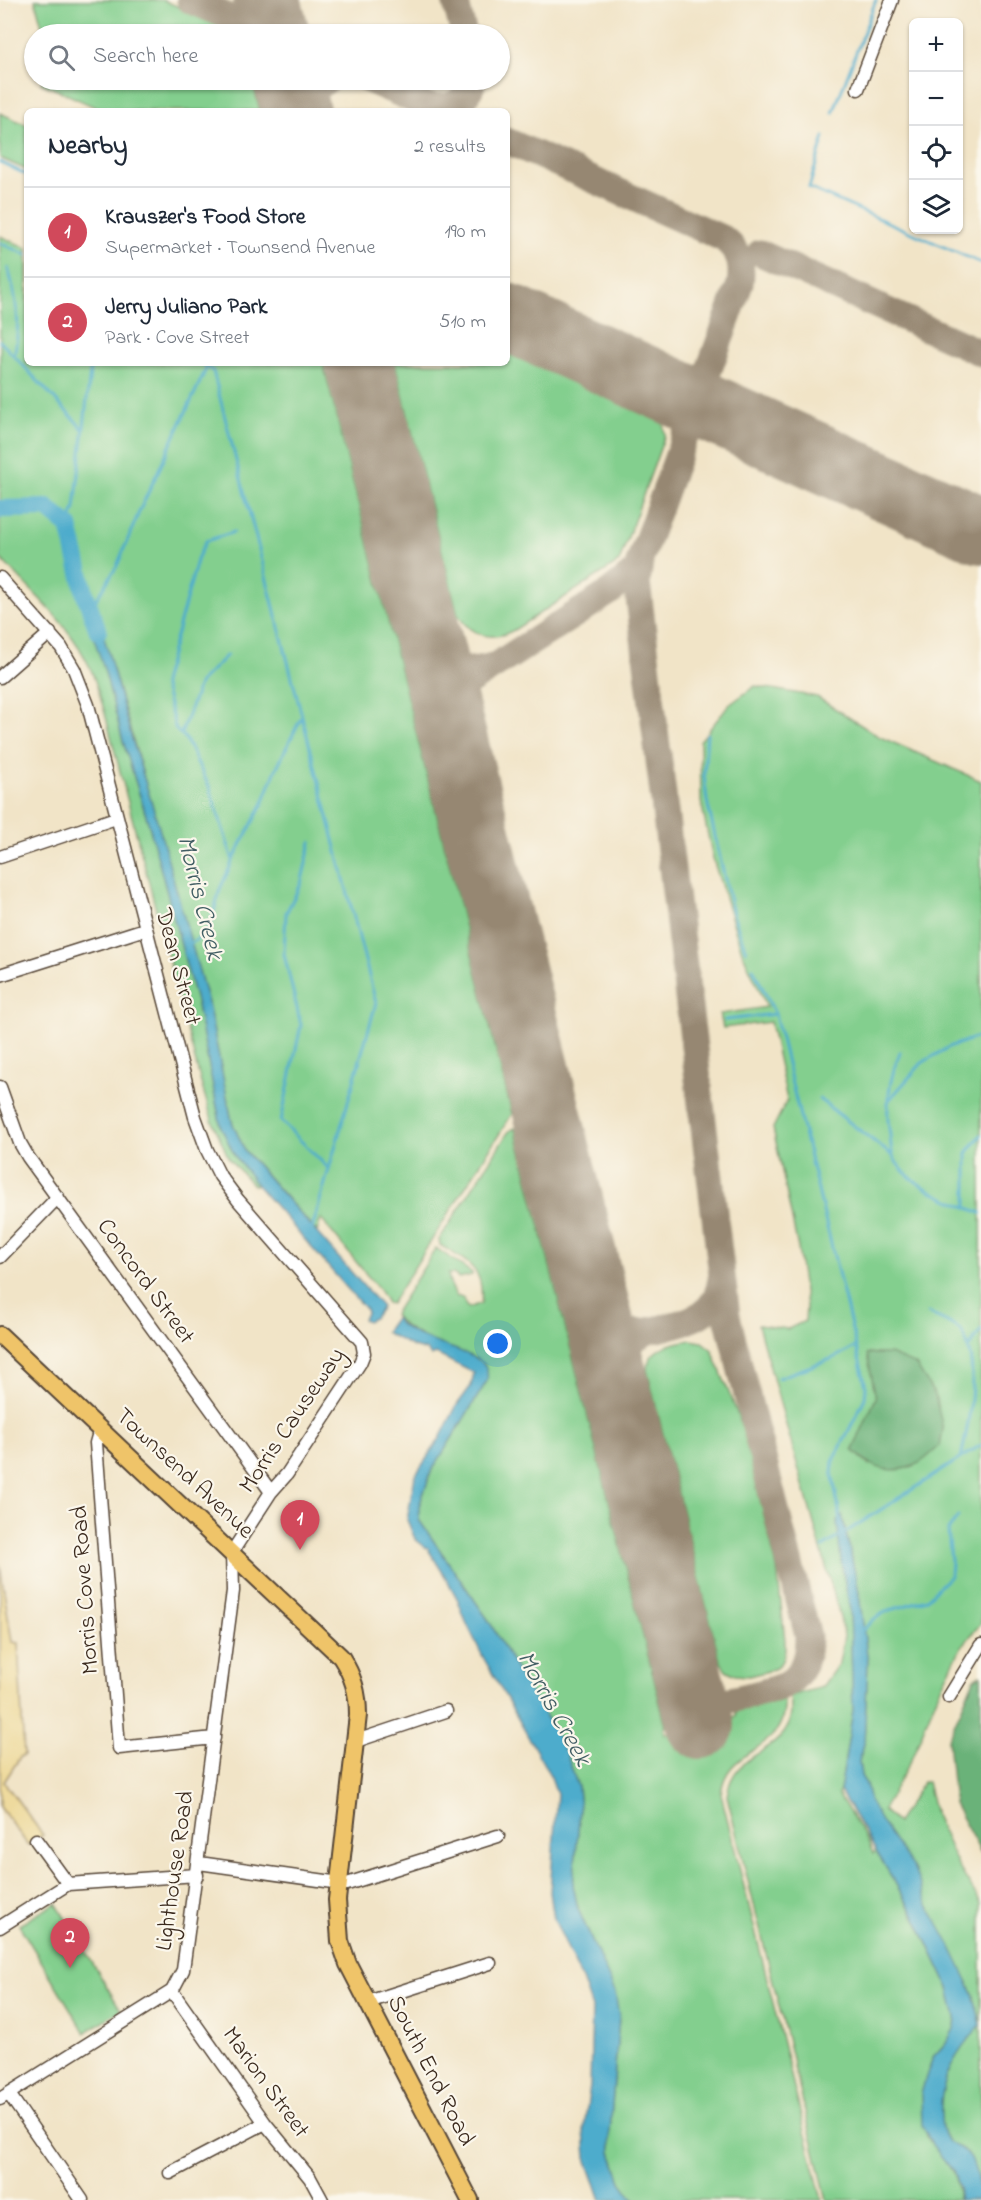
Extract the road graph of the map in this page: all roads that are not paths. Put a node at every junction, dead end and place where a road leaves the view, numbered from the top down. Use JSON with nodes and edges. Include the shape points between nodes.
{"nodes":[{"id":1,"x":892,"y":0,"type":"edge"},
{"id":2,"x":858,"y":89,"type":"dead end"},
{"id":3,"x":0,"y":578,"type":"edge"},
{"id":4,"x":50,"y":633,"type":"junction"},
{"id":5,"x":0,"y":677,"type":"edge"},
{"id":6,"x":116,"y":818,"type":"junction"},
{"id":7,"x":0,"y":857,"type":"edge"},
{"id":8,"x":145,"y":929,"type":"junction"},
{"id":9,"x":0,"y":975,"type":"edge"},
{"id":10,"x":0,"y":1087,"type":"edge"},
{"id":11,"x":58,"y":1197,"type":"junction"},
{"id":12,"x":0,"y":1257,"type":"edge"},
{"id":13,"x":0,"y":1335,"type":"edge"},
{"id":14,"x":362,"y":1342,"type":"joint"},
{"id":15,"x":100,"y":1430,"type":"junction"},
{"id":16,"x":271,"y":1492,"type":"junction"},
{"id":17,"x":232,"y":1552,"type":"junction"},
{"id":18,"x":981,"y":1646,"type":"edge"},
{"id":19,"x":949,"y":1697,"type":"dead end"},
{"id":20,"x":446,"y":1712,"type":"dead end"},
{"id":21,"x":214,"y":1738,"type":"junction"},
{"id":22,"x":356,"y":1741,"type":"junction"},
{"id":23,"x":498,"y":1836,"type":"dead end"},
{"id":24,"x":36,"y":1840,"type":"dead end"},
{"id":25,"x":198,"y":1869,"type":"junction"},
{"id":26,"x":338,"y":1882,"type":"junction"},
{"id":27,"x":68,"y":1884,"type":"junction"},
{"id":28,"x":0,"y":1927,"type":"edge"},
{"id":29,"x":490,"y":1963,"type":"dead end"},
{"id":30,"x":348,"y":1964,"type":"joint"},
{"id":31,"x":172,"y":1991,"type":"junction"},
{"id":32,"x":368,"y":2002,"type":"junction"},
{"id":33,"x":4,"y":2096,"type":"edge"},
{"id":34,"x":265,"y":2123,"type":"junction"},
{"id":35,"x":170,"y":2173,"type":"dead end"},
{"id":36,"x":82,"y":2200,"type":"edge"},
{"id":37,"x":322,"y":2200,"type":"edge"},
{"id":38,"x":470,"y":2200,"type":"edge"}],
"edges":[{"from":1,"to":2,"type":"street"},
{"from":3,"to":4,"type":"street","name":"Dean Street"},
{"from":4,"to":5,"type":"street"},
{"from":4,"to":6,"type":"street","name":"Dean Street","via":[[70,661],[88,705]]},
{"from":6,"to":7,"type":"street"},
{"from":6,"to":8,"type":"street","name":"Dean Street"},
{"from":8,"to":9,"type":"street"},
{"from":8,"to":14,"type":"street","name":"Dean Street","via":[[195,1117],[220,1176]]},
{"from":10,"to":11,"type":"street","name":"Concord Street","via":[[20,1143]]},
{"from":11,"to":12,"type":"street"},
{"from":11,"to":16,"type":"street","name":"Concord Street"},
{"from":13,"to":15,"type":"main road","name":"Townsend Avenue"},
{"from":14,"to":16,"type":"street","name":"Morris Causeway","via":[[364,1353],[360,1363]]},
{"from":15,"to":17,"type":"main road","name":"Townsend Avenue"},
{"from":15,"to":21,"type":"street","name":"Morris Cove Road","via":[[96,1443],[120,1748]]},
{"from":16,"to":17,"type":"street","name":"Morris Causeway"},
{"from":17,"to":21,"type":"street","name":"Lighthouse Road","via":[[233,1591]]},
{"from":17,"to":22,"type":"main road","name":"Townsend Avenue","via":[[341,1657],[357,1691]]},
{"from":18,"to":19,"type":"street"},
{"from":20,"to":22,"type":"street"},
{"from":21,"to":25,"type":"street","name":"Lighthouse Road"},
{"from":22,"to":26,"type":"main road","name":"Townsend Avenue"},
{"from":23,"to":26,"type":"street","via":[[347,1884]]},
{"from":24,"to":27,"type":"street"},
{"from":25,"to":26,"type":"street"},
{"from":25,"to":27,"type":"street"},
{"from":25,"to":31,"type":"street","name":"Lighthouse Road","via":[[183,1970]]},
{"from":26,"to":30,"type":"main road","name":"Townsend Avenue","via":[[337,1919]]},
{"from":27,"to":28,"type":"street"},
{"from":29,"to":32,"type":"street"},
{"from":30,"to":32,"type":"main road","name":"South End Road"},
{"from":31,"to":33,"type":"street"},
{"from":31,"to":34,"type":"street","name":"Marion Street"},
{"from":32,"to":38,"type":"main road","name":"South End Road"},
{"from":33,"to":36,"type":"street"},
{"from":34,"to":35,"type":"street"},
{"from":34,"to":37,"type":"street","name":"Marion Street","via":[[310,2178]]}]}
